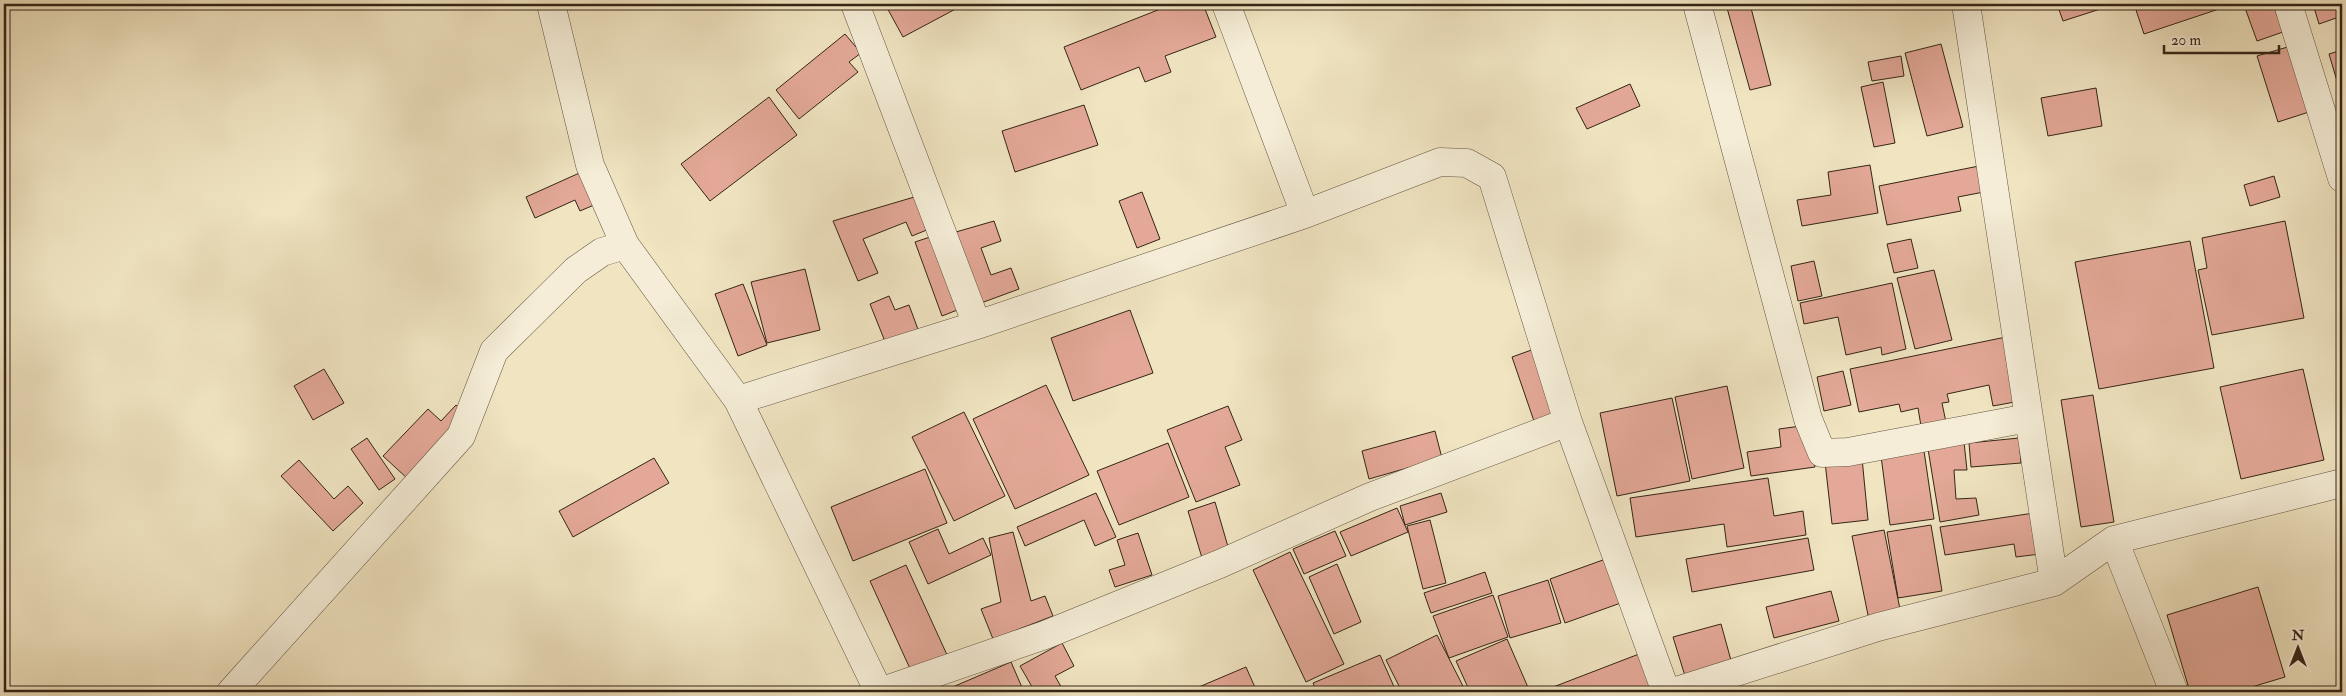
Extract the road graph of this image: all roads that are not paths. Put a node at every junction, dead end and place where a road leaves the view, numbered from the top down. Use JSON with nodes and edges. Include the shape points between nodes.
{"nodes":[{"id":1,"x":551,"y":4,"type":"edge"},
{"id":2,"x":854,"y":4,"type":"edge"},
{"id":3,"x":1226,"y":4,"type":"edge"},
{"id":4,"x":1697,"y":4,"type":"edge"},
{"id":5,"x":1966,"y":4,"type":"edge"},
{"id":6,"x":2288,"y":4,"type":"edge"},
{"id":7,"x":2342,"y":178,"type":"edge"},
{"id":8,"x":1305,"y":214,"type":"junction"},
{"id":9,"x":625,"y":245,"type":"junction"},
{"id":10,"x":977,"y":324,"type":"junction"},
{"id":11,"x":738,"y":400,"type":"junction"},
{"id":12,"x":2028,"y":418,"type":"junction"},
{"id":13,"x":1568,"y":422,"type":"junction"},
{"id":14,"x":2342,"y":482,"type":"edge"},
{"id":15,"x":2114,"y":540,"type":"junction"},
{"id":16,"x":2054,"y":582,"type":"junction"},
{"id":17,"x":231,"y":692,"type":"edge"},
{"id":18,"x":880,"y":692,"type":"edge"},
{"id":19,"x":1666,"y":692,"type":"edge"},
{"id":20,"x":1673,"y":692,"type":"edge"},
{"id":21,"x":2174,"y":692,"type":"edge"}],
"edges":[{"from":1,"to":9,"type":"street","via":[[590,165]]},
{"from":2,"to":10,"type":"street"},
{"from":3,"to":8,"type":"street"},
{"from":4,"to":12,"type":"street","via":[[1808,419],[1822,453],[1848,452]]},
{"from":5,"to":12,"type":"street"},
{"from":6,"to":7,"type":"street"},
{"from":8,"to":10,"type":"street"},
{"from":8,"to":13,"type":"street","via":[[1440,162],[1467,163],[1492,177]]},
{"from":9,"to":11,"type":"street"},
{"from":9,"to":17,"type":"street","via":[[602,252],[576,270],[494,351],[461,436]]},
{"from":10,"to":11,"type":"street"},
{"from":11,"to":18,"type":"street"},
{"from":12,"to":16,"type":"street"},
{"from":13,"to":18,"type":"street","via":[[1370,497],[1222,563],[1045,635]]},
{"from":13,"to":19,"type":"street"},
{"from":14,"to":15,"type":"street"},
{"from":15,"to":16,"type":"street"},
{"from":15,"to":21,"type":"street"},
{"from":16,"to":20,"type":"street","via":[[1878,627]]}]}
